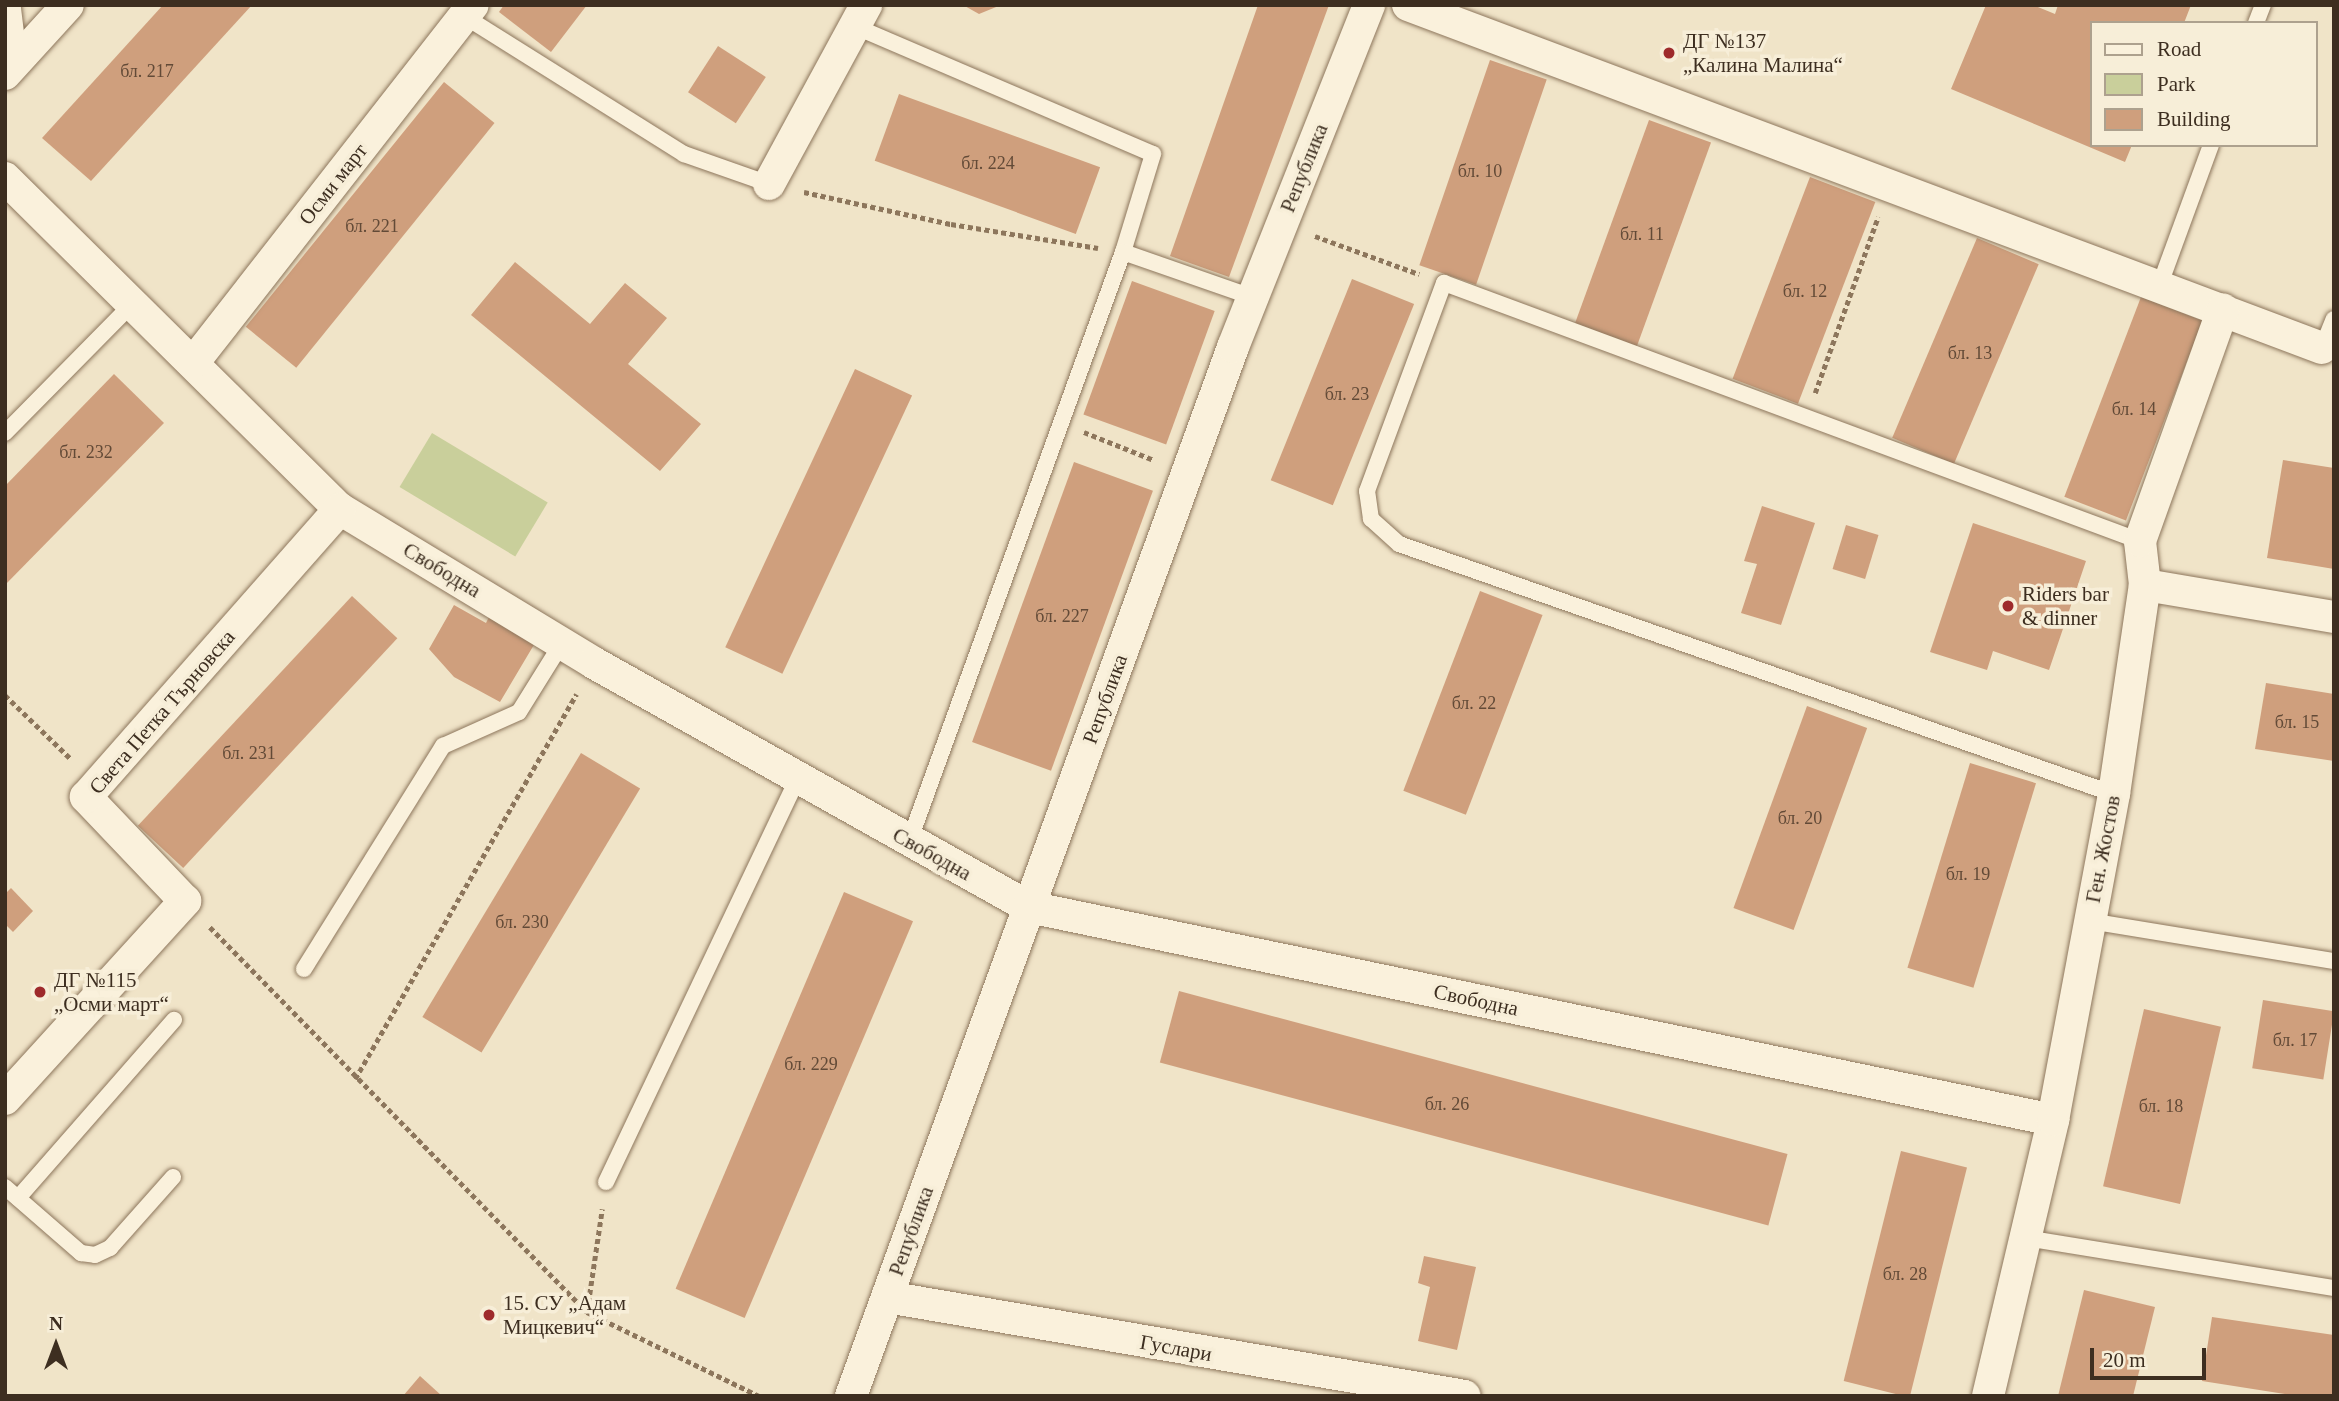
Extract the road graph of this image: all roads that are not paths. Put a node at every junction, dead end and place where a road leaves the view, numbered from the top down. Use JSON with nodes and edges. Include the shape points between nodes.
{"nodes":[{"id":1,"x":68,"y":5,"type":"edge"},
{"id":2,"x":1369,"y":5,"type":"edge"},
{"id":3,"x":1408,"y":5,"type":"edge"},
{"id":4,"x":5,"y":9,"type":"edge"},
{"id":5,"x":469,"y":10,"type":"edge"},
{"id":6,"x":860,"y":16,"type":"edge"},
{"id":7,"x":9,"y":70,"type":"edge"},
{"id":8,"x":2210,"y":147,"type":"edge"},
{"id":9,"x":5,"y":178,"type":"edge"},
{"id":10,"x":769,"y":184,"type":"joint"},
{"id":11,"x":1123,"y":252,"type":"junction"},
{"id":12,"x":2159,"y":287,"type":"junction"},
{"id":13,"x":1252,"y":297,"type":"junction"},
{"id":14,"x":133,"y":303,"type":"junction"},
{"id":15,"x":2223,"y":309,"type":"junction"},
{"id":16,"x":2334,"y":319,"type":"edge"},
{"id":17,"x":2322,"y":348,"type":"joint"},
{"id":18,"x":193,"y":363,"type":"junction"},
{"id":19,"x":5,"y":433,"type":"edge"},
{"id":20,"x":340,"y":509,"type":"junction"},
{"id":21,"x":2140,"y":541,"type":"junction"},
{"id":22,"x":2145,"y":585,"type":"junction"},
{"id":23,"x":2334,"y":617,"type":"edge"},
{"id":24,"x":562,"y":643,"type":"junction"},
{"id":25,"x":798,"y":778,"type":"junction"},
{"id":26,"x":2114,"y":794,"type":"junction"},
{"id":27,"x":909,"y":842,"type":"junction"},
{"id":28,"x":1029,"y":906,"type":"junction"},
{"id":29,"x":2089,"y":921,"type":"junction"},
{"id":30,"x":2334,"y":961,"type":"edge"},
{"id":31,"x":304,"y":970,"type":"dead end"},
{"id":32,"x":174,"y":1020,"type":"dead end"},
{"id":33,"x":5,"y":1099,"type":"edge"},
{"id":34,"x":2053,"y":1120,"type":"junction"},
{"id":35,"x":173,"y":1177,"type":"dead end"},
{"id":36,"x":606,"y":1182,"type":"road end"},
{"id":37,"x":5,"y":1187,"type":"edge"},
{"id":38,"x":18,"y":1198,"type":"junction"},
{"id":39,"x":2025,"y":1238,"type":"junction"},
{"id":40,"x":2334,"y":1287,"type":"edge"},
{"id":41,"x":887,"y":1297,"type":"junction"},
{"id":42,"x":851,"y":1396,"type":"edge"},
{"id":43,"x":1465,"y":1396,"type":"edge"},
{"id":44,"x":1988,"y":1396,"type":"edge"}],
"edges":[{"from":1,"to":7,"type":"street"},
{"from":2,"to":13,"type":"street","name":"Република"},
{"from":3,"to":12,"type":"street"},
{"from":4,"to":7,"type":"street"},
{"from":5,"to":10,"type":"lane","via":[[684,154]]},
{"from":5,"to":18,"type":"street","name":"Осми март"},
{"from":6,"to":10,"type":"street"},
{"from":6,"to":11,"type":"lane","via":[[1153,154]]},
{"from":8,"to":12,"type":"lane"},
{"from":9,"to":14,"type":"street","name":"Свободна"},
{"from":11,"to":13,"type":"lane"},
{"from":11,"to":27,"type":"lane"},
{"from":12,"to":15,"type":"street"},
{"from":13,"to":28,"type":"street","name":"Република"},
{"from":14,"to":18,"type":"street","name":"Свободна"},
{"from":14,"to":19,"type":"lane"},
{"from":15,"to":17,"type":"street"},
{"from":15,"to":21,"type":"street","name":"Ген. Жостов"},
{"from":16,"to":17,"type":"lane"},
{"from":18,"to":20,"type":"street","name":"Свободна"},
{"from":20,"to":24,"type":"street","name":"Свободна"},
{"from":20,"to":33,"type":"street","name":"Света Петка Търновска","via":[[86,797],[185,901]]},
{"from":21,"to":22,"type":"street","name":"Ген. Жостов"},
{"from":21,"to":26,"type":"lane","via":[[1444,283],[1367,491],[1371,519],[1399,544]]},
{"from":22,"to":23,"type":"street"},
{"from":22,"to":26,"type":"street","name":"Ген. Жостов"},
{"from":24,"to":25,"type":"street","name":"Свободна"},
{"from":24,"to":31,"type":"lane","via":[[519,712],[443,746]]},
{"from":25,"to":27,"type":"street","name":"Свободна"},
{"from":25,"to":36,"type":"lane"},
{"from":26,"to":29,"type":"street","name":"Ген. Жостов"},
{"from":27,"to":28,"type":"street","name":"Свободна"},
{"from":28,"to":34,"type":"street","name":"Свободна"},
{"from":28,"to":41,"type":"street","name":"Република"},
{"from":29,"to":30,"type":"lane"},
{"from":29,"to":34,"type":"street","name":"Ген. Жостов"},
{"from":32,"to":38,"type":"lane"},
{"from":34,"to":39,"type":"street","name":"Ген. Жостов"},
{"from":35,"to":38,"type":"lane","via":[[110,1248],[95,1255],[81,1253]]},
{"from":37,"to":38,"type":"lane"},
{"from":39,"to":40,"type":"lane"},
{"from":39,"to":44,"type":"street","name":"Ген. Жостов"},
{"from":41,"to":42,"type":"street","name":"Република"},
{"from":41,"to":43,"type":"street","name":"Гуслари"}]}
